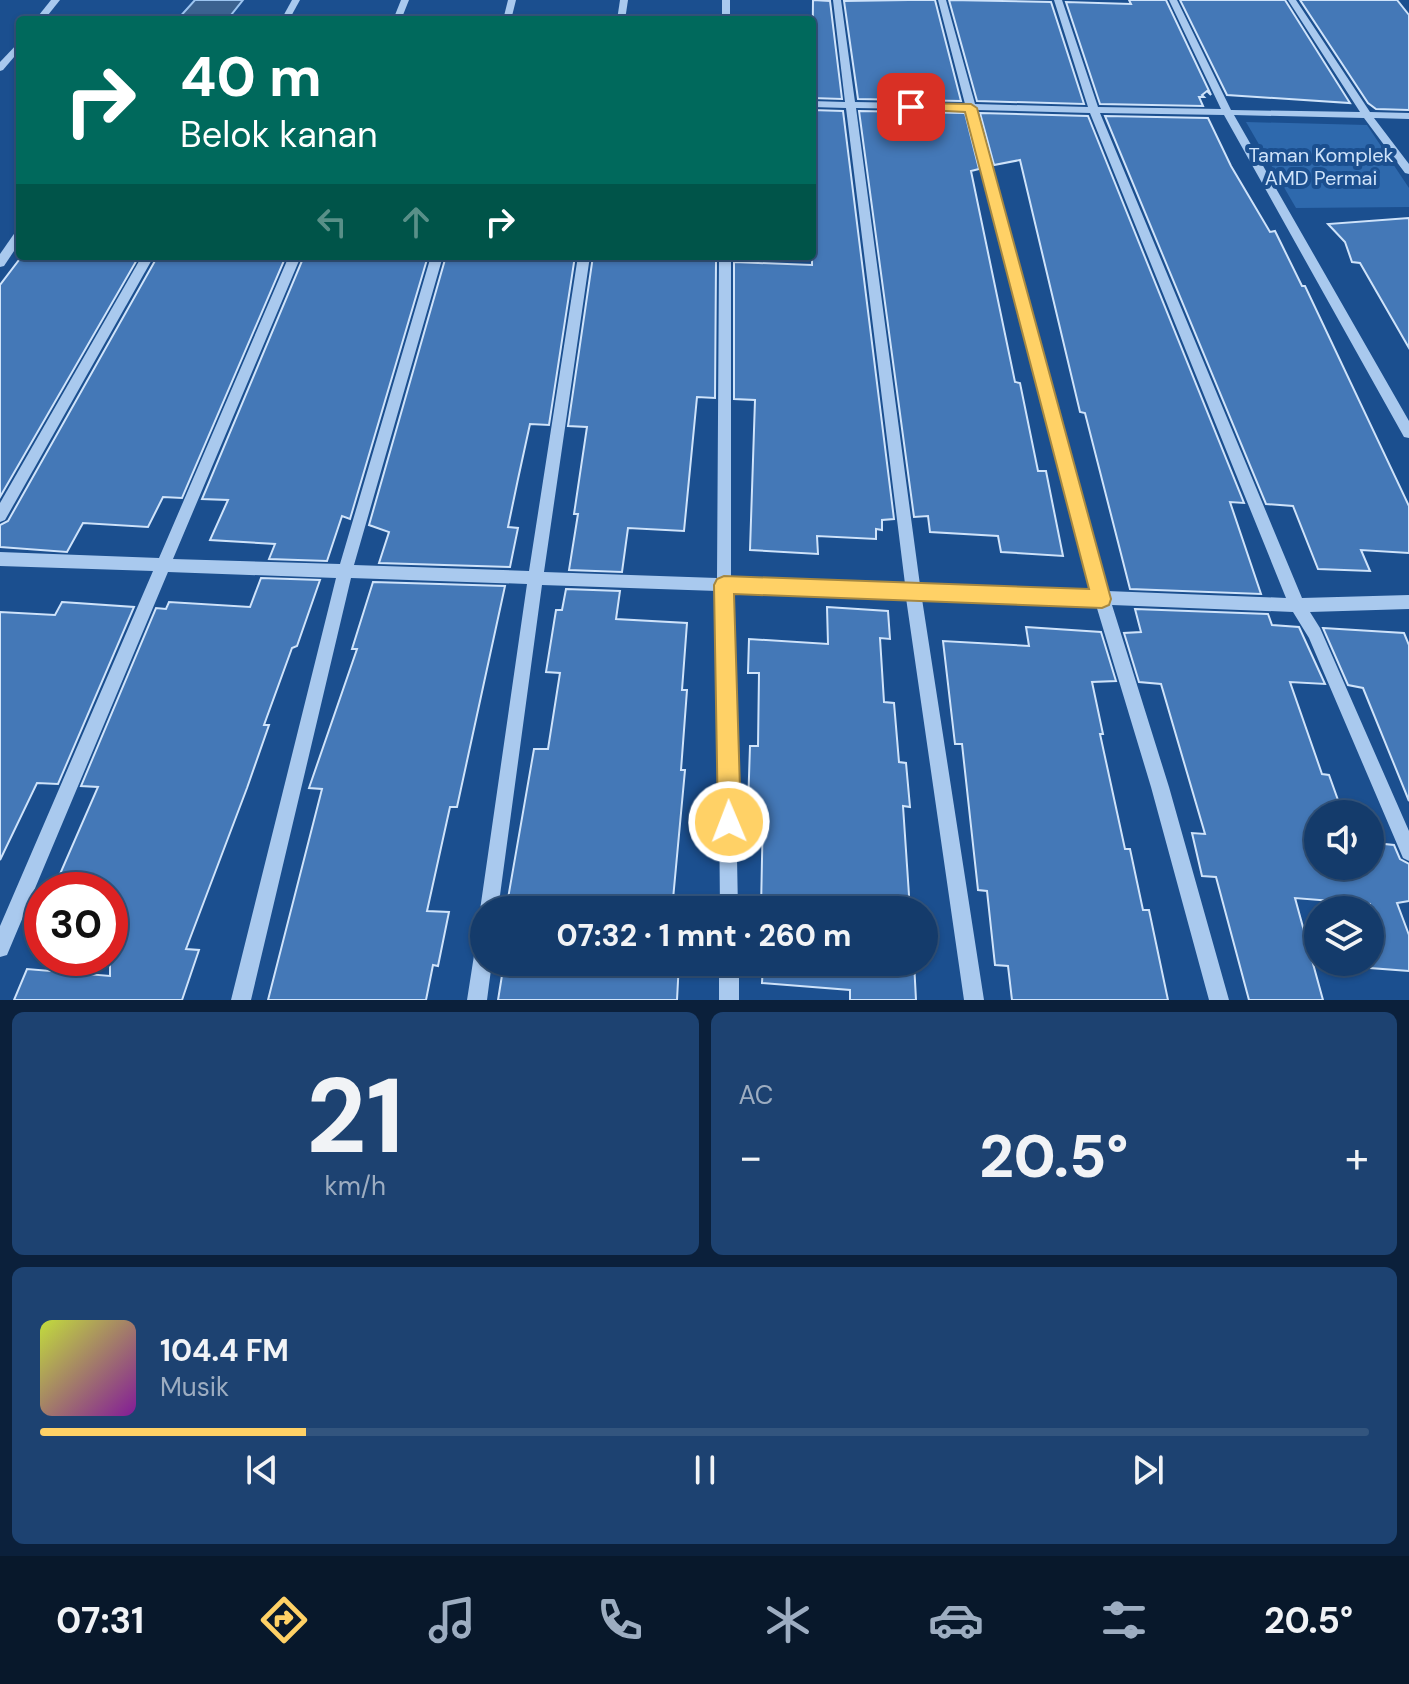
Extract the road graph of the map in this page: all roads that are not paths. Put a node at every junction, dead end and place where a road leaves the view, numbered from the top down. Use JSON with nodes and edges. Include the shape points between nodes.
{"nodes":[{"id":1,"x":56,"y":0,"type":"edge"},
{"id":2,"x":837,"y":0,"type":"edge"},
{"id":3,"x":942,"y":0,"type":"edge"},
{"id":4,"x":1058,"y":0,"type":"edge"},
{"id":5,"x":1173,"y":0,"type":"edge"},
{"id":6,"x":1292,"y":0,"type":"edge"},
{"id":7,"x":42,"y":16,"type":"edge"},
{"id":8,"x":16,"y":49,"type":"edge"},
{"id":9,"x":8,"y":58,"type":"junction"},
{"id":10,"x":16,"y":59,"type":"edge"},
{"id":11,"x":0,"y":68,"type":"edge"},
{"id":12,"x":816,"y":104,"type":"edge"},
{"id":13,"x":851,"y":105,"type":"junction"},
{"id":14,"x":971,"y":108,"type":"junction"},
{"id":15,"x":1095,"y":112,"type":"junction"},
{"id":16,"x":1228,"y":113,"type":"junction"},
{"id":17,"x":1367,"y":115,"type":"junction"},
{"id":18,"x":1409,"y":116,"type":"edge"},
{"id":19,"x":1409,"y":171,"type":"edge"},
{"id":20,"x":16,"y":240,"type":"edge"},
{"id":21,"x":146,"y":260,"type":"edge"},
{"id":22,"x":293,"y":260,"type":"edge"},
{"id":23,"x":436,"y":260,"type":"edge"},
{"id":24,"x":583,"y":260,"type":"edge"},
{"id":25,"x":725,"y":260,"type":"edge"},
{"id":26,"x":0,"y":263,"type":"edge"},
{"id":27,"x":1409,"y":433,"type":"edge"},
{"id":28,"x":0,"y":516,"type":"edge"},
{"id":29,"x":0,"y":559,"type":"edge"},
{"id":30,"x":163,"y":565,"type":"junction"},
{"id":31,"x":345,"y":572,"type":"junction"},
{"id":32,"x":535,"y":579,"type":"junction"},
{"id":33,"x":724,"y":585,"type":"junction"},
{"id":34,"x":913,"y":592,"type":"junction"},
{"id":35,"x":1102,"y":599,"type":"junction"},
{"id":36,"x":1409,"y":602,"type":"edge"},
{"id":37,"x":1297,"y":605,"type":"junction"},
{"id":38,"x":1409,"y":852,"type":"edge"},
{"id":39,"x":491,"y":896,"type":"edge"},
{"id":40,"x":729,"y":896,"type":"edge"},
{"id":41,"x":0,"y":948,"type":"edge"},
{"id":42,"x":480,"y":976,"type":"edge"},
{"id":43,"x":729,"y":976,"type":"edge"},
{"id":44,"x":241,"y":1000,"type":"edge"},
{"id":45,"x":477,"y":1000,"type":"edge"},
{"id":46,"x":729,"y":1000,"type":"edge"},
{"id":47,"x":974,"y":1000,"type":"edge"},
{"id":48,"x":1219,"y":1000,"type":"edge"}],
"edges":[{"from":1,"to":7,"type":"street"},
{"from":2,"to":13,"type":"street"},
{"from":3,"to":14,"type":"street"},
{"from":4,"to":15,"type":"street"},
{"from":5,"to":16,"type":"street"},
{"from":6,"to":17,"type":"street"},
{"from":8,"to":9,"type":"street"},
{"from":9,"to":10,"type":"street"},
{"from":9,"to":11,"type":"street"},
{"from":12,"to":13,"type":"street"},
{"from":13,"to":14,"type":"street"},
{"from":13,"to":34,"type":"street"},
{"from":14,"to":15,"type":"street"},
{"from":14,"to":35,"type":"street"},
{"from":15,"to":16,"type":"street"},
{"from":15,"to":37,"type":"street"},
{"from":16,"to":17,"type":"street"},
{"from":16,"to":27,"type":"street"},
{"from":17,"to":18,"type":"street"},
{"from":17,"to":19,"type":"street"},
{"from":20,"to":26,"type":"street"},
{"from":21,"to":28,"type":"street"},
{"from":22,"to":30,"type":"street"},
{"from":23,"to":31,"type":"street"},
{"from":24,"to":32,"type":"street"},
{"from":25,"to":33,"type":"street"},
{"from":29,"to":30,"type":"street"},
{"from":30,"to":31,"type":"street"},
{"from":30,"to":41,"type":"street"},
{"from":31,"to":32,"type":"street"},
{"from":31,"to":44,"type":"street"},
{"from":32,"to":33,"type":"street"},
{"from":32,"to":39,"type":"street"},
{"from":33,"to":34,"type":"street"},
{"from":33,"to":40,"type":"street"},
{"from":34,"to":35,"type":"street"},
{"from":34,"to":47,"type":"street"},
{"from":35,"to":37,"type":"street"},
{"from":35,"to":48,"type":"street"},
{"from":36,"to":37,"type":"street"},
{"from":37,"to":38,"type":"street","via":[[1315,633]]},
{"from":42,"to":45,"type":"street"},
{"from":43,"to":46,"type":"street"}]}
